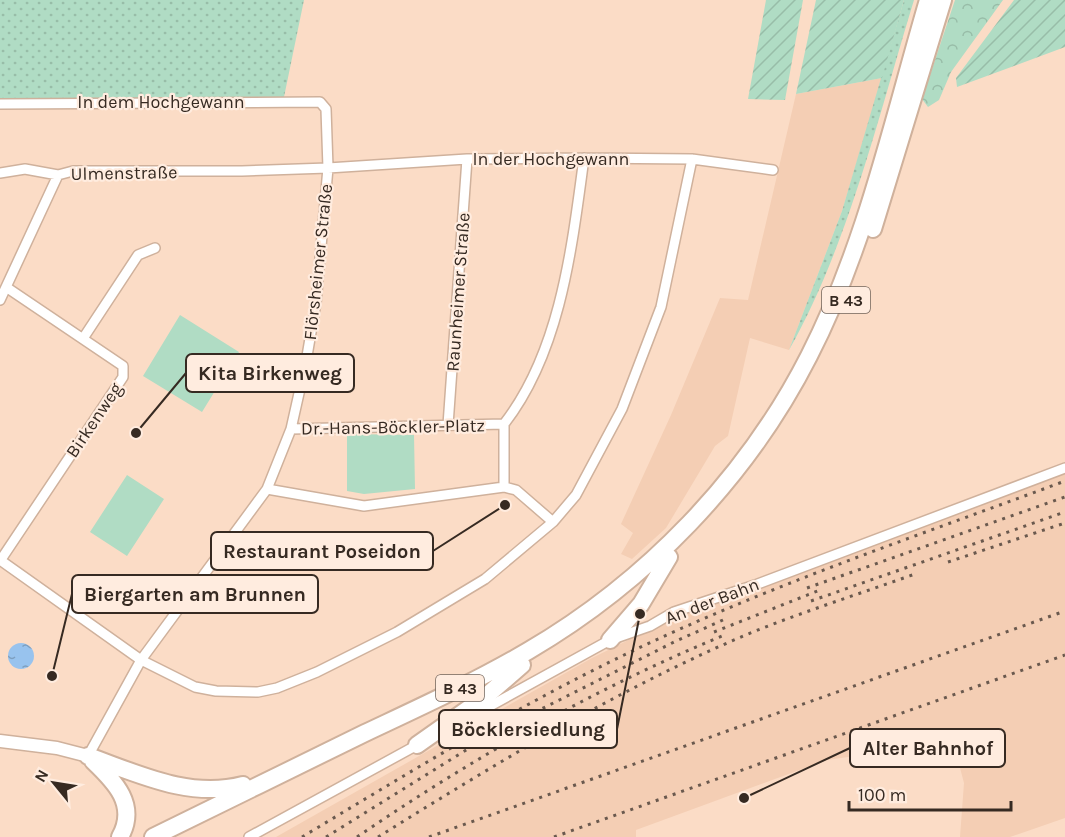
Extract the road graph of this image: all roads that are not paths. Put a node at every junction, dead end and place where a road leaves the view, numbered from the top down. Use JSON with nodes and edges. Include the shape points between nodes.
{"nodes":[{"id":1,"x":928,"y":0,"type":"edge"},
{"id":2,"x":943,"y":0,"type":"edge"},
{"id":3,"x":323,"y":103,"type":"joint"},
{"id":4,"x":0,"y":104,"type":"edge"},
{"id":5,"x":584,"y":158,"type":"junction"},
{"id":6,"x":467,"y":159,"type":"junction"},
{"id":7,"x":692,"y":159,"type":"junction"},
{"id":8,"x":328,"y":168,"type":"junction"},
{"id":9,"x":773,"y":170,"type":"dead end"},
{"id":10,"x":0,"y":173,"type":"edge"},
{"id":11,"x":58,"y":175,"type":"junction"},
{"id":12,"x":155,"y":248,"type":"dead end"},
{"id":13,"x":6,"y":287,"type":"junction"},
{"id":14,"x":0,"y":300,"type":"edge"},
{"id":15,"x":84,"y":337,"type":"junction"},
{"id":16,"x":504,"y":424,"type":"junction"},
{"id":17,"x":448,"y":425,"type":"junction"},
{"id":18,"x":291,"y":429,"type":"junction"},
{"id":19,"x":1065,"y":468,"type":"edge"},
{"id":20,"x":504,"y":487,"type":"junction"},
{"id":21,"x":267,"y":489,"type":"junction"},
{"id":22,"x":553,"y":522,"type":"junction"},
{"id":23,"x":669,"y":557,"type":"junction"},
{"id":24,"x":0,"y":561,"type":"edge"},
{"id":25,"x":610,"y":640,"type":"junction"},
{"id":26,"x":141,"y":660,"type":"junction"},
{"id":27,"x":522,"y":665,"type":"junction"},
{"id":28,"x":0,"y":741,"type":"edge"},
{"id":29,"x":417,"y":745,"type":"junction"},
{"id":30,"x":88,"y":756,"type":"junction"},
{"id":31,"x":279,"y":775,"type":"junction"},
{"id":32,"x":120,"y":837,"type":"edge"},
{"id":33,"x":153,"y":837,"type":"edge"},
{"id":34,"x":178,"y":837,"type":"edge"},
{"id":35,"x":249,"y":837,"type":"edge"}],
"edges":[{"from":1,"to":31,"type":"highway","number":"B 43","via":[[863,224],[837,295],[790,390],[730,478],[656,556],[591,608],[529,650],[454,691]]},
{"from":2,"to":23,"type":"highway","number":"B 43","via":[[874,227],[819,359],[751,468]]},
{"from":3,"to":4,"type":"street","name":"In dem Hochgewann"},
{"from":3,"to":8,"type":"street","name":"Flörsheimer Straße"},
{"from":5,"to":6,"type":"street","name":"In der Hochgewann"},
{"from":5,"to":7,"type":"street","name":"In der Hochgewann"},
{"from":5,"to":16,"type":"street","via":[[555,319],[517,408]]},
{"from":6,"to":8,"type":"street","name":"In der Hochgewann"},
{"from":6,"to":17,"type":"street","name":"Raunheimer Straße"},
{"from":7,"to":9,"type":"street","name":"In der Hochgewann"},
{"from":7,"to":22,"type":"street","via":[[661,307],[638,368],[595,462],[576,495]]},
{"from":8,"to":11,"type":"street","name":"Ulmenstraße","via":[[73,171]]},
{"from":8,"to":18,"type":"street","name":"Flörsheimer Straße","via":[[315,303]]},
{"from":10,"to":11,"type":"street","via":[[25,170]]},
{"from":11,"to":13,"type":"street","name":"Ulmenstraße"},
{"from":12,"to":15,"type":"street","via":[[138,255]]},
{"from":13,"to":14,"type":"street","name":"Ulmenstraße"},
{"from":13,"to":15,"type":"street","name":"Birkenweg"},
{"from":15,"to":24,"type":"street","name":"Birkenweg","via":[[123,366],[123,377]]},
{"from":16,"to":17,"type":"street","name":"Dr.-Hans-Böckler-Platz"},
{"from":16,"to":20,"type":"street","name":"Dr.-Hans-Böckler-Platz"},
{"from":17,"to":18,"type":"street","name":"Dr.-Hans-Böckler-Platz"},
{"from":18,"to":21,"type":"street","name":"Flörsheimer Straße"},
{"from":19,"to":25,"type":"street","name":"An der Bahn","via":[[674,612],[650,626]]},
{"from":20,"to":21,"type":"street","via":[[363,506]]},
{"from":20,"to":22,"type":"street","via":[[516,490]]},
{"from":21,"to":26,"type":"street","name":"Flörsheimer Straße"},
{"from":22,"to":26,"type":"street","via":[[476,585],[397,633],[277,688],[258,692],[195,687]]},
{"from":23,"to":25,"type":"highway","via":[[641,604]]},
{"from":23,"to":27,"type":"highway","number":"B 43","via":[[618,601]]},
{"from":24,"to":26,"type":"street"},
{"from":25,"to":29,"type":"street","name":"An der Bahn"},
{"from":26,"to":30,"type":"street","name":"Flörsheimer Straße"},
{"from":27,"to":29,"type":"highway"},
{"from":27,"to":34,"type":"highway","number":"B 43","via":[[473,693]]},
{"from":28,"to":30,"type":"street"},
{"from":29,"to":35,"type":"street","name":"An der Bahn"},
{"from":30,"to":31,"type":"highway","via":[[191,790],[226,789]]},
{"from":30,"to":32,"type":"highway","via":[[123,796],[128,813]]},
{"from":31,"to":33,"type":"highway","number":"B 43"}]}
